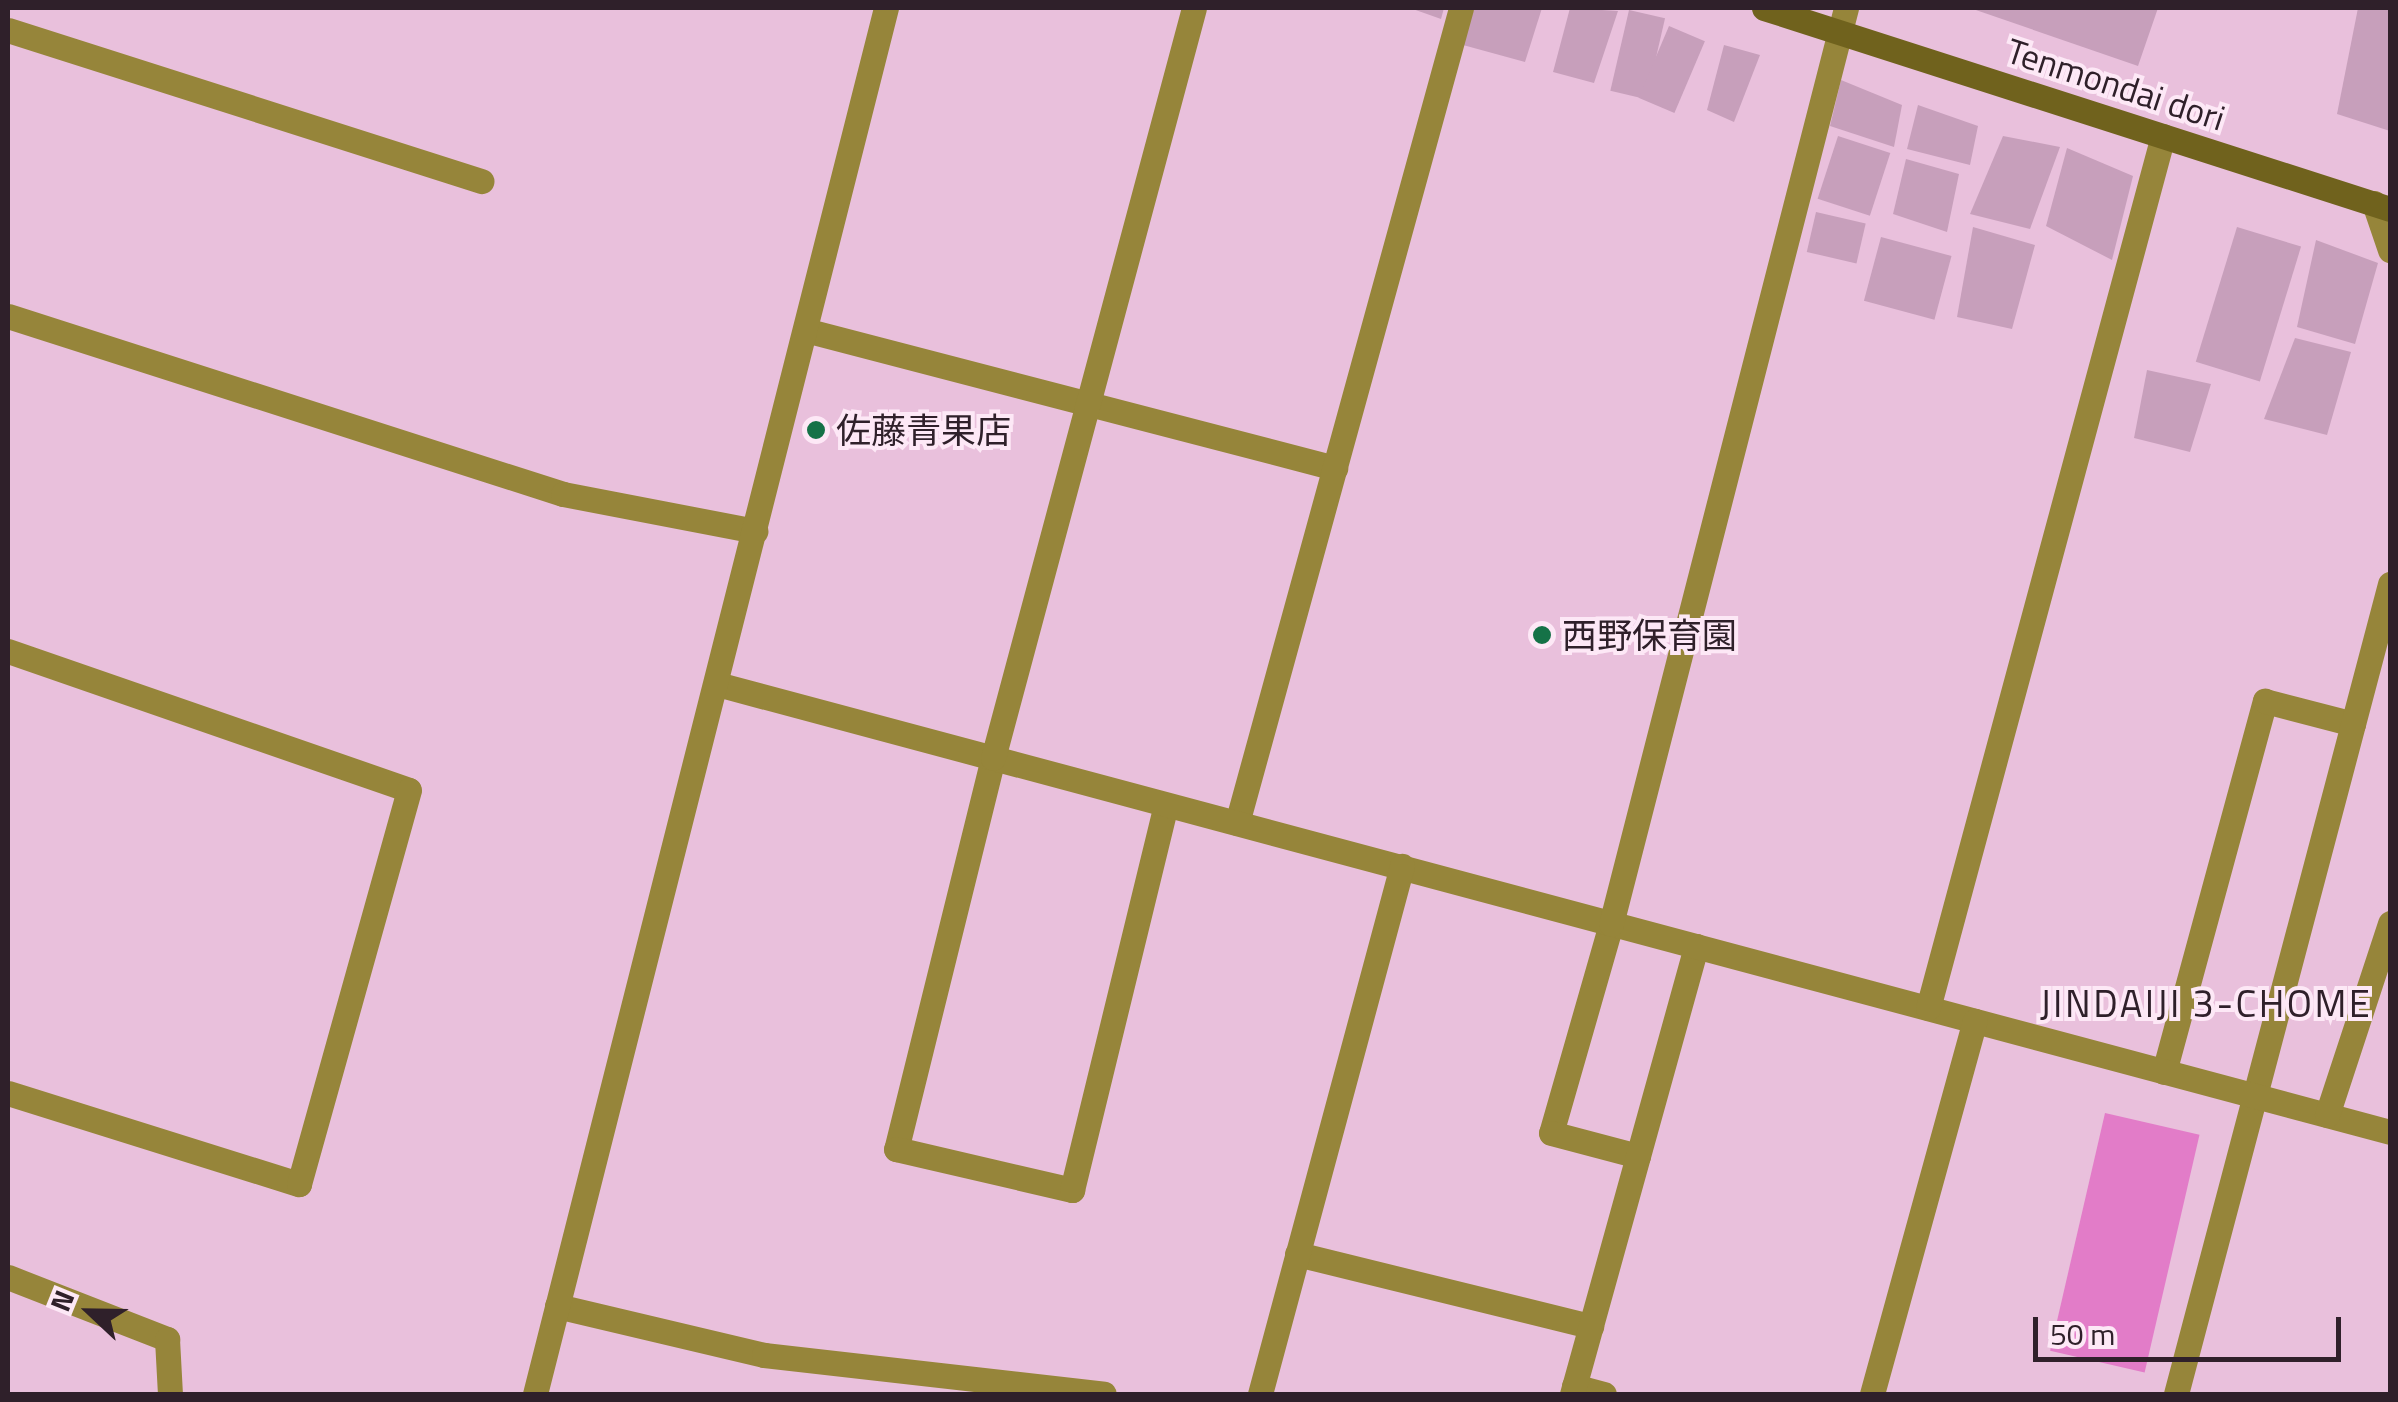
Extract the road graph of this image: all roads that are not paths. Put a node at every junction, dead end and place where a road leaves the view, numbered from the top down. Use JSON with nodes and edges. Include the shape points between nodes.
{"nodes":[{"id":1,"x":886,"y":8,"type":"edge"},
{"id":2,"x":1194,"y":8,"type":"edge"},
{"id":3,"x":1460,"y":8,"type":"edge"},
{"id":4,"x":1764,"y":8,"type":"edge"},
{"id":5,"x":1846,"y":8,"type":"edge"},
{"id":6,"x":8,"y":30,"type":"edge"},
{"id":7,"x":1839,"y":33,"type":"junction"},
{"id":8,"x":2163,"y":136,"type":"junction"},
{"id":9,"x":480,"y":182,"type":"dead end"},
{"id":10,"x":2382,"y":206,"type":"edge"},
{"id":11,"x":2390,"y":250,"type":"edge"},
{"id":12,"x":8,"y":316,"type":"edge"},
{"id":13,"x":806,"y":330,"type":"junction"},
{"id":14,"x":1090,"y":402,"type":"junction"},
{"id":15,"x":1335,"y":468,"type":"junction"},
{"id":16,"x":755,"y":531,"type":"junction"},
{"id":17,"x":2390,"y":584,"type":"edge"},
{"id":18,"x":8,"y":651,"type":"edge"},
{"id":19,"x":716,"y":684,"type":"junction"},
{"id":20,"x":2352,"y":724,"type":"junction"},
{"id":21,"x":993,"y":758,"type":"junction"},
{"id":22,"x":1166,"y":805,"type":"junction"},
{"id":23,"x":1238,"y":824,"type":"junction"},
{"id":24,"x":1402,"y":866,"type":"junction"},
{"id":25,"x":2390,"y":923,"type":"edge"},
{"id":26,"x":1611,"y":924,"type":"junction"},
{"id":27,"x":1696,"y":946,"type":"junction"},
{"id":28,"x":1928,"y":1008,"type":"junction"},
{"id":29,"x":1975,"y":1021,"type":"junction"},
{"id":30,"x":2164,"y":1072,"type":"junction"},
{"id":31,"x":8,"y":1092,"type":"edge"},
{"id":32,"x":2252,"y":1095,"type":"junction"},
{"id":33,"x":2328,"y":1115,"type":"junction"},
{"id":34,"x":2390,"y":1132,"type":"edge"},
{"id":35,"x":1638,"y":1156,"type":"junction"},
{"id":36,"x":1298,"y":1254,"type":"junction"},
{"id":37,"x":8,"y":1277,"type":"edge"},
{"id":38,"x":557,"y":1306,"type":"junction"},
{"id":39,"x":1591,"y":1326,"type":"junction"},
{"id":40,"x":1573,"y":1390,"type":"edge"},
{"id":41,"x":170,"y":1394,"type":"edge"},
{"id":42,"x":534,"y":1394,"type":"edge"},
{"id":43,"x":1104,"y":1394,"type":"edge"},
{"id":44,"x":1260,"y":1394,"type":"edge"},
{"id":45,"x":1604,"y":1394,"type":"edge"},
{"id":46,"x":1872,"y":1394,"type":"edge"},
{"id":47,"x":2176,"y":1394,"type":"edge"}],
"edges":[{"from":1,"to":13,"type":"street"},
{"from":2,"to":14,"type":"street"},
{"from":3,"to":15,"type":"street"},
{"from":4,"to":7,"type":"main road","name":"Tenmondai dori"},
{"from":5,"to":7,"type":"street"},
{"from":6,"to":9,"type":"street"},
{"from":7,"to":8,"type":"main road","name":"Tenmondai dori"},
{"from":7,"to":26,"type":"street"},
{"from":8,"to":10,"type":"main road","name":"Tenmondai dori"},
{"from":8,"to":28,"type":"street"},
{"from":10,"to":11,"type":"street"},
{"from":12,"to":16,"type":"street","via":[[563,494]]},
{"from":13,"to":14,"type":"street"},
{"from":13,"to":16,"type":"street"},
{"from":14,"to":15,"type":"street"},
{"from":14,"to":21,"type":"street"},
{"from":15,"to":23,"type":"street"},
{"from":16,"to":19,"type":"street"},
{"from":17,"to":20,"type":"street"},
{"from":18,"to":31,"type":"street","via":[[409,790],[299,1184]]},
{"from":19,"to":21,"type":"street"},
{"from":19,"to":38,"type":"street"},
{"from":20,"to":30,"type":"street","via":[[2265,702]]},
{"from":20,"to":32,"type":"street"},
{"from":21,"to":22,"type":"street"},
{"from":21,"to":22,"type":"street","via":[[896,1149],[1072,1190]]},
{"from":22,"to":23,"type":"street"},
{"from":23,"to":24,"type":"street"},
{"from":24,"to":26,"type":"street"},
{"from":24,"to":36,"type":"street"},
{"from":25,"to":33,"type":"street"},
{"from":26,"to":27,"type":"street"},
{"from":26,"to":35,"type":"street","via":[[1551,1133]]},
{"from":27,"to":28,"type":"street"},
{"from":27,"to":35,"type":"street"},
{"from":28,"to":29,"type":"street"},
{"from":29,"to":30,"type":"street"},
{"from":29,"to":46,"type":"street"},
{"from":30,"to":32,"type":"street"},
{"from":32,"to":33,"type":"street"},
{"from":32,"to":47,"type":"street"},
{"from":33,"to":34,"type":"street"},
{"from":35,"to":39,"type":"street"},
{"from":36,"to":39,"type":"street"},
{"from":36,"to":44,"type":"street"},
{"from":37,"to":41,"type":"street","via":[[167,1339]]},
{"from":38,"to":42,"type":"street"},
{"from":38,"to":43,"type":"street","via":[[764,1355]]},
{"from":39,"to":40,"type":"street"},
{"from":40,"to":45,"type":"street"}]}
